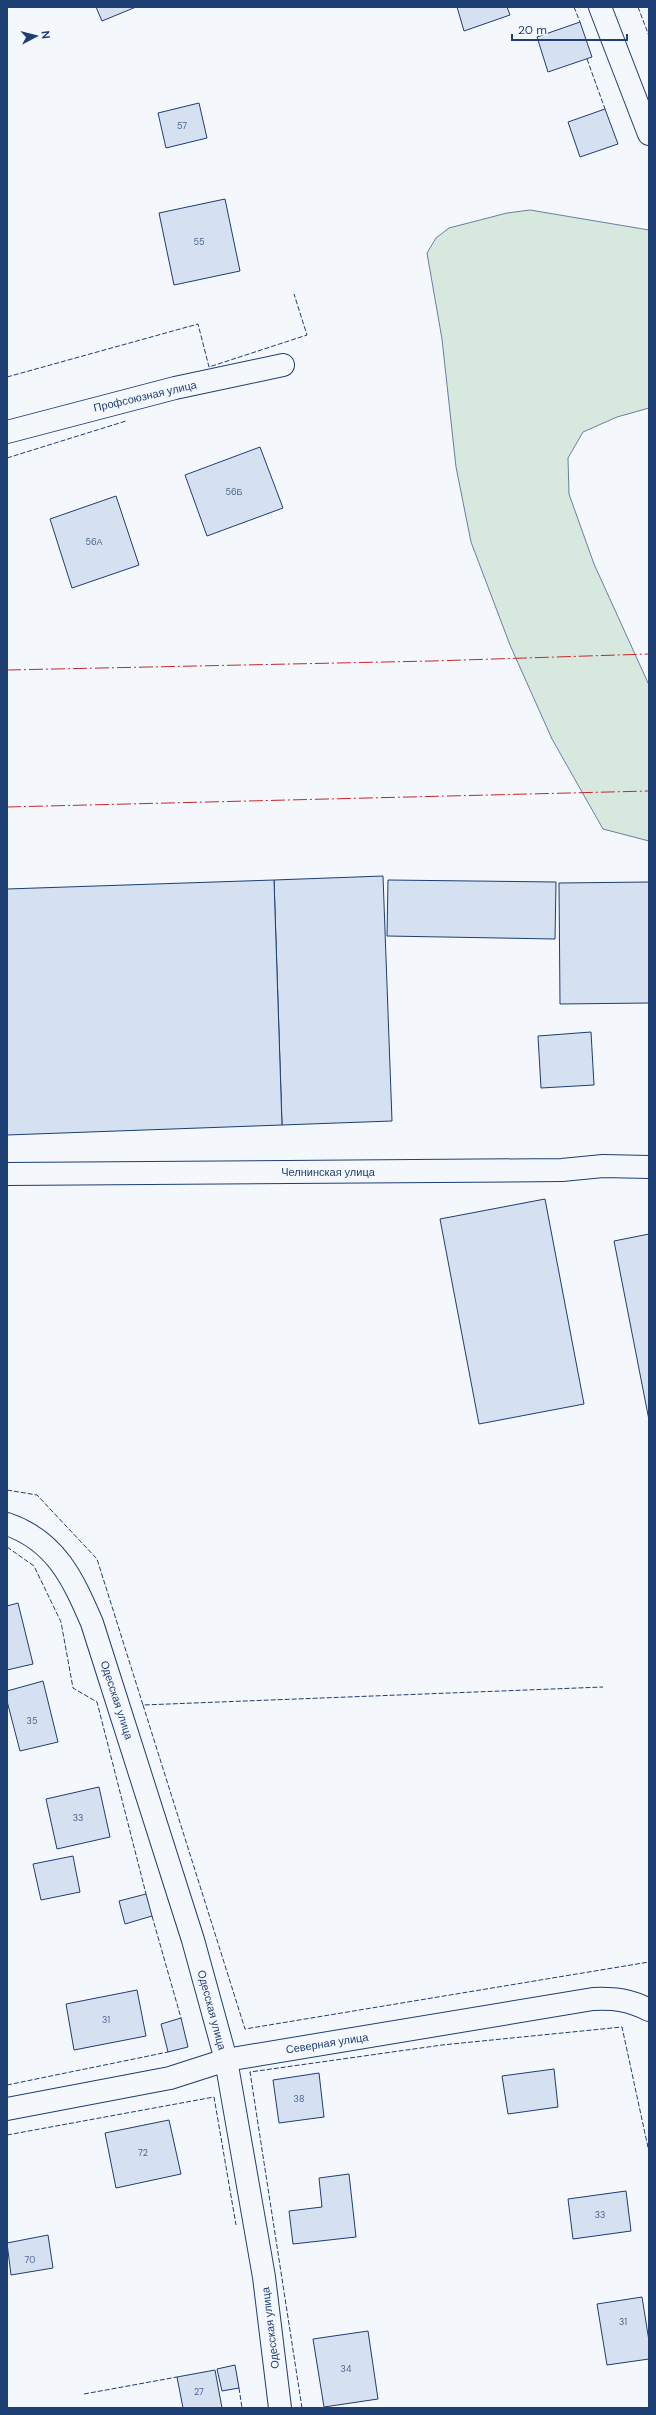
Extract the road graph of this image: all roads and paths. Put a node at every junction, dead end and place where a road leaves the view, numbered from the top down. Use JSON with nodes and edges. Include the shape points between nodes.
{"nodes":[{"id":1,"x":600,"y":7,"type":"edge"},
{"id":2,"x":649,"y":134,"type":"edge"},
{"id":3,"x":283,"y":365,"type":"dead end"},
{"id":4,"x":7,"y":432,"type":"edge"},
{"id":5,"x":649,"y":1167,"type":"edge"},
{"id":6,"x":7,"y":1174,"type":"edge"},
{"id":7,"x":7,"y":1524,"type":"edge"},
{"id":8,"x":649,"y":2010,"type":"edge"},
{"id":9,"x":226,"y":2060,"type":"junction"},
{"id":10,"x":7,"y":2109,"type":"edge"},
{"id":11,"x":280,"y":2408,"type":"edge"}],
"edges":[{"from":1,"to":2,"type":"street"},
{"from":3,"to":4,"type":"street","name":"Профсоюзная улица","via":[[174,388]]},
{"from":5,"to":6,"type":"street","name":"Челнинская улица"},
{"from":7,"to":9,"type":"street","name":"Одесская улица","via":[[25,1530],[48,1548],[73,1578],[92,1623],[193,1940]]},
{"from":8,"to":9,"type":"street","name":"Северная улица","via":[[632,2001],[593,1998]]},
{"from":9,"to":10,"type":"street","name":"Северная улица","via":[[170,2078]]},
{"from":9,"to":11,"type":"street","name":"Одесская улица","via":[[264,2277]]}]}
